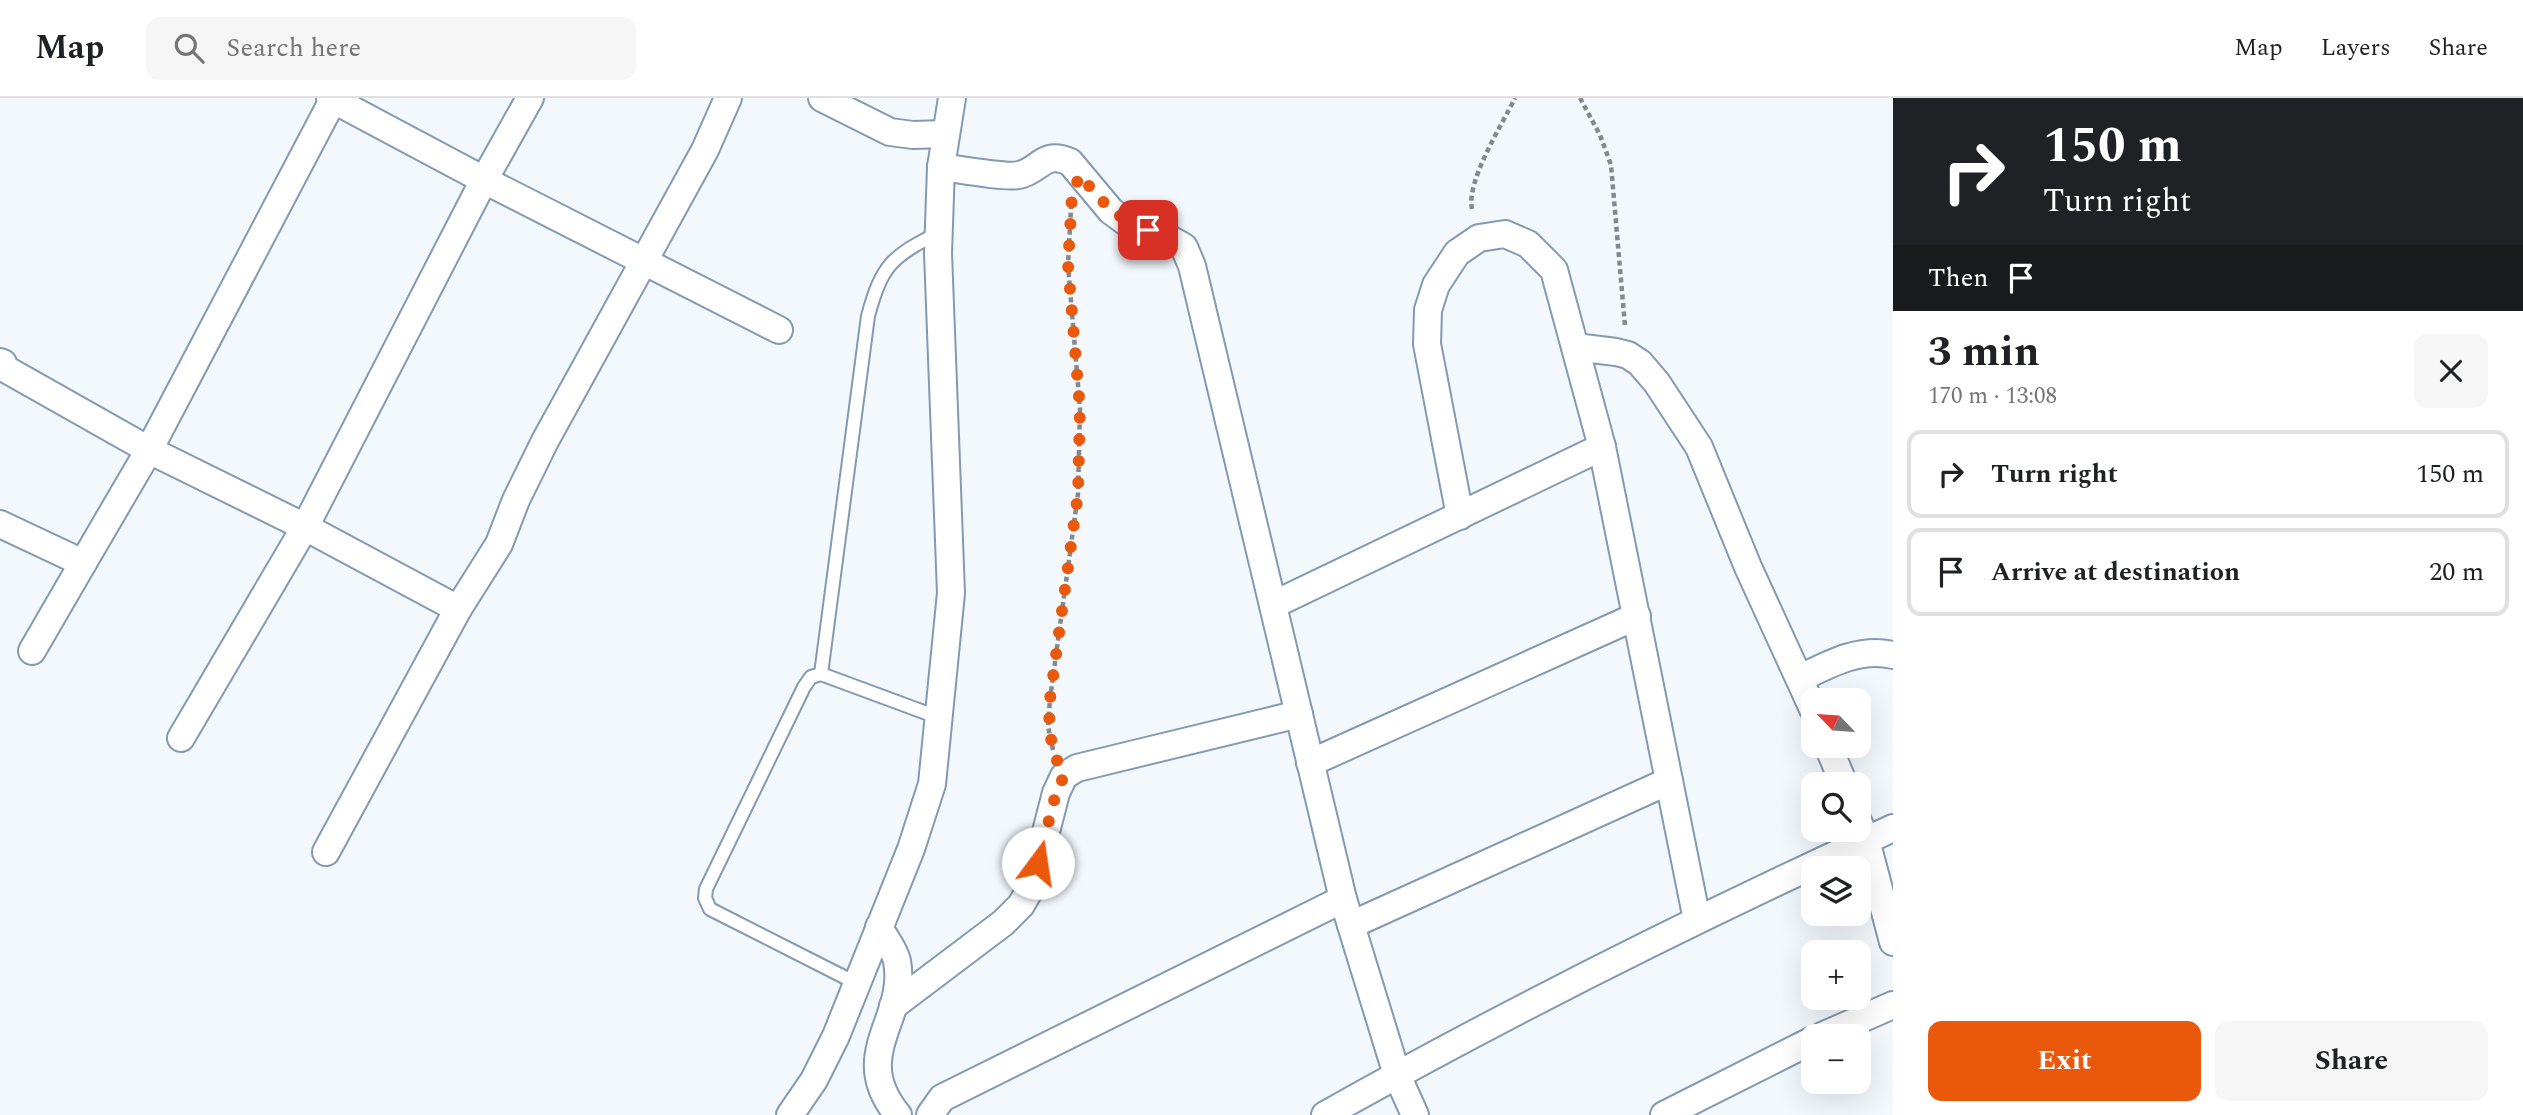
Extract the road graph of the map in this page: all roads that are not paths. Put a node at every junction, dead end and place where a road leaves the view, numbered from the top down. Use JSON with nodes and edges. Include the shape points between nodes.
{"nodes":[{"id":1,"x":530,"y":98,"type":"edge"},
{"id":2,"x":729,"y":98,"type":"edge"},
{"id":3,"x":822,"y":98,"type":"edge"},
{"id":4,"x":952,"y":98,"type":"edge"},
{"id":5,"x":333,"y":99,"type":"edge"},
{"id":6,"x":946,"y":134,"type":"junction"},
{"id":7,"x":941,"y":167,"type":"junction"},
{"id":8,"x":484,"y":180,"type":"junction"},
{"id":9,"x":938,"y":233,"type":"junction"},
{"id":10,"x":643,"y":261,"type":"junction"},
{"id":11,"x":779,"y":330,"type":"dead end"},
{"id":12,"x":1575,"y":347,"type":"junction"},
{"id":13,"x":0,"y":362,"type":"edge"},
{"id":14,"x":1602,"y":447,"type":"junction"},
{"id":15,"x":149,"y":450,"type":"junction"},
{"id":16,"x":1460,"y":516,"type":"junction"},
{"id":17,"x":0,"y":524,"type":"edge"},
{"id":18,"x":305,"y":527,"type":"junction"},
{"id":19,"x":83,"y":563,"type":"junction"},
{"id":20,"x":1273,"y":605,"type":"junction"},
{"id":21,"x":458,"y":609,"type":"junction"},
{"id":22,"x":1637,"y":617,"type":"junction"},
{"id":23,"x":32,"y":651,"type":"dead end"},
{"id":24,"x":1893,"y":654,"type":"edge"},
{"id":25,"x":821,"y":674,"type":"junction"},
{"id":26,"x":1801,"y":678,"type":"junction"},
{"id":27,"x":1805,"y":688,"type":"edge"},
{"id":28,"x":1299,"y":714,"type":"junction"},
{"id":29,"x":940,"y":718,"type":"junction"},
{"id":30,"x":181,"y":738,"type":"dead end"},
{"id":31,"x":1310,"y":763,"type":"junction"},
{"id":32,"x":1670,"y":781,"type":"junction"},
{"id":33,"x":1893,"y":828,"type":"edge"},
{"id":34,"x":1871,"y":829,"type":"edge"},
{"id":35,"x":1840,"y":842,"type":"edge"},
{"id":36,"x":1865,"y":842,"type":"edge"},
{"id":37,"x":326,"y":852,"type":"dead end"},
{"id":38,"x":1343,"y":899,"type":"junction"},
{"id":39,"x":1697,"y":920,"type":"junction"},
{"id":40,"x":1350,"y":925,"type":"junction"},
{"id":41,"x":879,"y":928,"type":"junction"},
{"id":42,"x":1893,"y":942,"type":"edge"},
{"id":43,"x":856,"y":983,"type":"junction"},
{"id":44,"x":1893,"y":1005,"type":"edge"},
{"id":45,"x":893,"y":1006,"type":"junction"},
{"id":46,"x":1849,"y":1024,"type":"edge"},
{"id":47,"x":1801,"y":1046,"type":"edge"},
{"id":48,"x":1397,"y":1075,"type":"junction"},
{"id":49,"x":790,"y":1115,"type":"edge"},
{"id":50,"x":898,"y":1115,"type":"edge"},
{"id":51,"x":930,"y":1115,"type":"edge"},
{"id":52,"x":1325,"y":1115,"type":"edge"},
{"id":53,"x":1415,"y":1115,"type":"edge"},
{"id":54,"x":1664,"y":1115,"type":"edge"}],
"edges":[{"from":1,"to":8,"type":"street"},
{"from":2,"to":10,"type":"street"},
{"from":3,"to":6,"type":"street","via":[[890,132]]},
{"from":4,"to":6,"type":"street"},
{"from":5,"to":8,"type":"street"},
{"from":5,"to":15,"type":"street"},
{"from":6,"to":7,"type":"street"},
{"from":7,"to":9,"type":"street"},
{"from":7,"to":20,"type":"street","via":[[1017,176],[1052,157],[1070,162],[1111,211],[1184,247]]},
{"from":8,"to":10,"type":"street"},
{"from":8,"to":18,"type":"street"},
{"from":9,"to":25,"type":"lane","via":[[904,250],[890,263],[876,287],[868,316]]},
{"from":9,"to":29,"type":"street","via":[[951,593]]},
{"from":10,"to":11,"type":"street"},
{"from":10,"to":21,"type":"street","via":[[545,441],[499,544]]},
{"from":12,"to":14,"type":"street"},
{"from":12,"to":16,"type":"street","via":[[1554,270],[1528,244],[1505,234],[1479,237],[1457,253],[1436,285],[1428,310],[1427,344]]},
{"from":12,"to":26,"type":"street","via":[[1628,355],[1657,383],[1699,447],[1748,567]]},
{"from":13,"to":15,"type":"street"},
{"from":14,"to":16,"type":"street"},
{"from":14,"to":22,"type":"street"},
{"from":15,"to":18,"type":"street"},
{"from":15,"to":19,"type":"street"},
{"from":16,"to":20,"type":"street"},
{"from":17,"to":19,"type":"street"},
{"from":18,"to":21,"type":"street"},
{"from":18,"to":30,"type":"street"},
{"from":19,"to":23,"type":"street"},
{"from":20,"to":28,"type":"street"},
{"from":21,"to":37,"type":"street"},
{"from":22,"to":31,"type":"street"},
{"from":22,"to":32,"type":"street"},
{"from":24,"to":26,"type":"street","via":[[1860,654]]},
{"from":25,"to":29,"type":"lane"},
{"from":25,"to":43,"type":"lane","via":[[811,677],[804,687],[705,898],[710,909]]},
{"from":26,"to":27,"type":"street"},
{"from":28,"to":31,"type":"street"},
{"from":28,"to":45,"type":"street","via":[[1077,768],[1064,776],[1032,886],[1021,905]]},
{"from":29,"to":41,"type":"street","via":[[932,784]]},
{"from":31,"to":38,"type":"street"},
{"from":32,"to":39,"type":"street"},
{"from":32,"to":40,"type":"street"},
{"from":33,"to":34,"type":"street"},
{"from":35,"to":39,"type":"street"},
{"from":36,"to":42,"type":"street"},
{"from":38,"to":40,"type":"street"},
{"from":38,"to":51,"type":"street","via":[[942,1098]]},
{"from":39,"to":48,"type":"street"},
{"from":40,"to":48,"type":"street"},
{"from":41,"to":43,"type":"street"},
{"from":41,"to":45,"type":"street","via":[[897,958]]},
{"from":43,"to":49,"type":"street","via":[[814,1080]]},
{"from":44,"to":46,"type":"street"},
{"from":45,"to":50,"type":"street","via":[[879,1048],[877,1075],[883,1095]]},
{"from":47,"to":54,"type":"street"},
{"from":48,"to":52,"type":"street"},
{"from":48,"to":53,"type":"street"}]}
